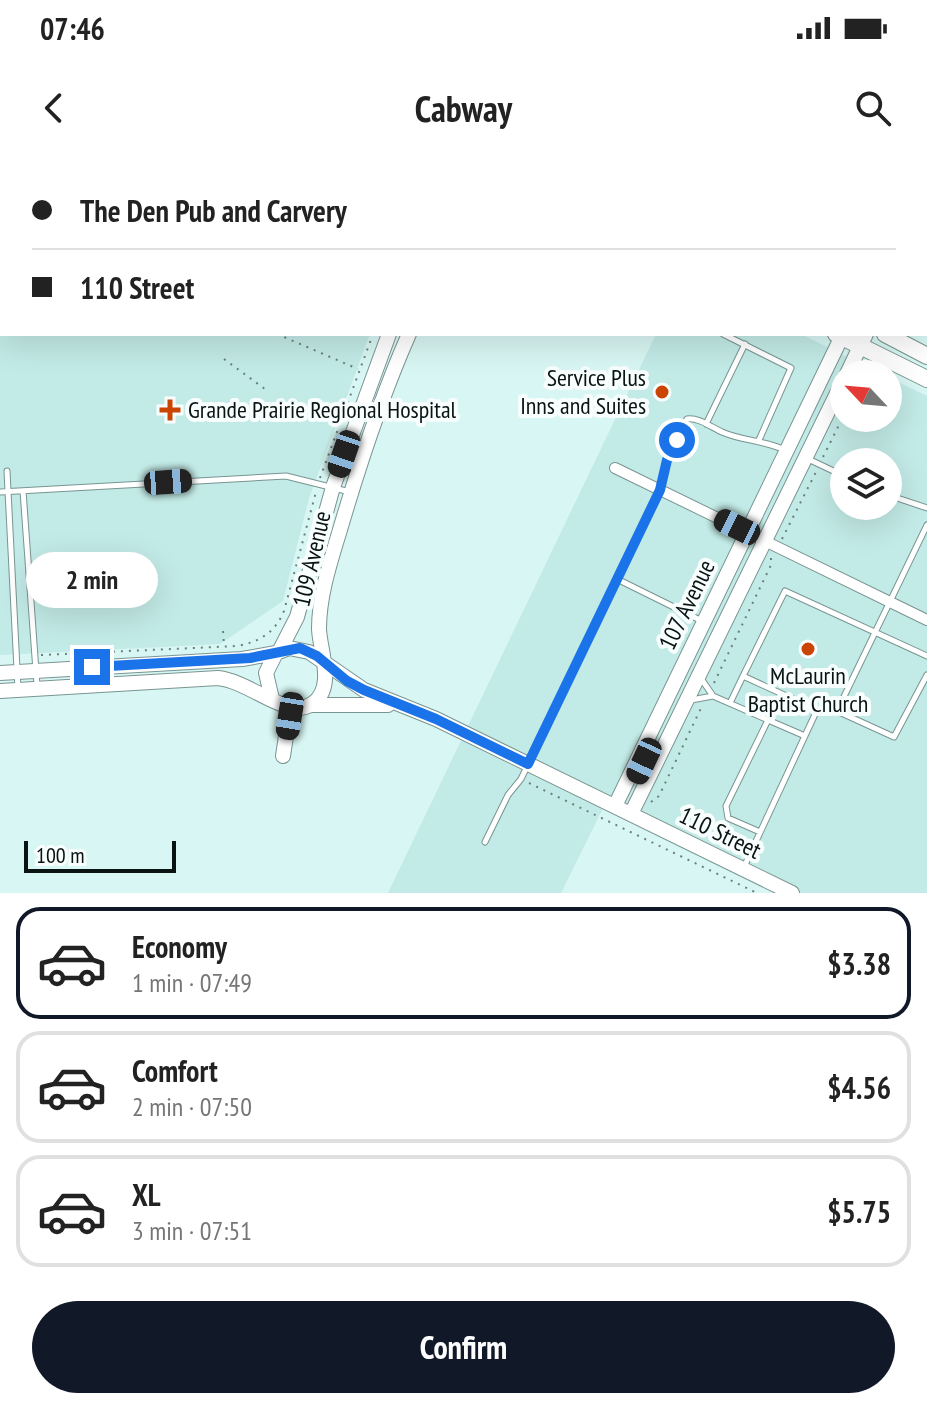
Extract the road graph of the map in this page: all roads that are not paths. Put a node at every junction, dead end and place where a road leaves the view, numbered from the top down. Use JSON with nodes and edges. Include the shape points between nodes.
{"nodes":[{"id":1,"x":388,"y":336,"type":"edge"},
{"id":2,"x":408,"y":336,"type":"edge"},
{"id":3,"x":727,"y":336,"type":"edge"},
{"id":4,"x":840,"y":336,"type":"edge"},
{"id":5,"x":889,"y":336,"type":"edge"},
{"id":6,"x":863,"y":340,"type":"edge"},
{"id":7,"x":745,"y":344,"type":"junction"},
{"id":8,"x":927,"y":356,"type":"edge"},
{"id":9,"x":853,"y":360,"type":"edge"},
{"id":10,"x":927,"y":379,"type":"edge"},
{"id":11,"x":830,"y":406,"type":"edge"},
{"id":12,"x":706,"y":424,"type":"junction"},
{"id":13,"x":759,"y":440,"type":"junction"},
{"id":14,"x":787,"y":451,"type":"junction"},
{"id":15,"x":805,"y":457,"type":"junction"},
{"id":16,"x":615,"y":468,"type":"dead end"},
{"id":17,"x":830,"y":469,"type":"edge"},
{"id":18,"x":7,"y":471,"type":"dead end"},
{"id":19,"x":325,"y":485,"type":"junction"},
{"id":20,"x":660,"y":490,"type":"junction"},
{"id":21,"x":23,"y":491,"type":"junction"},
{"id":22,"x":0,"y":492,"type":"edge"},
{"id":23,"x":8,"y":492,"type":"junction"},
{"id":24,"x":351,"y":492,"type":"junction"},
{"id":25,"x":902,"y":500,"type":"edge"},
{"id":26,"x":927,"y":508,"type":"edge"},
{"id":27,"x":927,"y":525,"type":"edge"},
{"id":28,"x":747,"y":532,"type":"junction"},
{"id":29,"x":771,"y":544,"type":"junction"},
{"id":30,"x":617,"y":579,"type":"junction"},
{"id":31,"x":891,"y":603,"type":"junction"},
{"id":32,"x":927,"y":620,"type":"edge"},
{"id":33,"x":703,"y":622,"type":"junction"},
{"id":34,"x":876,"y":631,"type":"junction"},
{"id":35,"x":278,"y":652,"type":"junction"},
{"id":36,"x":687,"y":656,"type":"junction"},
{"id":37,"x":927,"y":656,"type":"edge"},
{"id":38,"x":322,"y":661,"type":"junction"},
{"id":39,"x":35,"y":664,"type":"junction"},
{"id":40,"x":17,"y":672,"type":"junction"},
{"id":41,"x":0,"y":673,"type":"edge"},
{"id":42,"x":699,"y":675,"type":"junction"},
{"id":43,"x":927,"y":675,"type":"edge"},
{"id":44,"x":743,"y":676,"type":"junction"},
{"id":45,"x":37,"y":689,"type":"junction"},
{"id":46,"x":18,"y":690,"type":"junction"},
{"id":47,"x":0,"y":691,"type":"edge"},
{"id":48,"x":710,"y":695,"type":"junction"},
{"id":49,"x":272,"y":699,"type":"junction"},
{"id":50,"x":686,"y":701,"type":"junction"},
{"id":51,"x":730,"y":703,"type":"junction"},
{"id":52,"x":311,"y":705,"type":"junction"},
{"id":53,"x":412,"y":708,"type":"junction"},
{"id":54,"x":290,"y":709,"type":"junction"},
{"id":55,"x":817,"y":710,"type":"junction"},
{"id":56,"x":837,"y":711,"type":"junction"},
{"id":57,"x":768,"y":720,"type":"junction"},
{"id":58,"x":805,"y":736,"type":"junction"},
{"id":59,"x":283,"y":756,"type":"dead end"},
{"id":60,"x":528,"y":764,"type":"junction"},
{"id":61,"x":615,"y":806,"type":"junction"},
{"id":62,"x":631,"y":814,"type":"junction"},
{"id":63,"x":760,"y":832,"type":"junction"},
{"id":64,"x":485,"y":842,"type":"dead end"},
{"id":65,"x":743,"y":869,"type":"junction"},
{"id":66,"x":792,"y":893,"type":"edge"}],
"edges":[{"from":1,"to":19,"type":"street","name":"109 Avenue"},
{"from":2,"to":24,"type":"street","name":"109 Avenue"},
{"from":3,"to":7,"type":"lane"},
{"from":4,"to":14,"type":"street","name":"107 Avenue"},
{"from":5,"to":8,"type":"main road"},
{"from":6,"to":9,"type":"street","name":"107 Avenue"},
{"from":6,"to":10,"type":"main road"},
{"from":7,"to":12,"type":"lane"},
{"from":7,"to":13,"type":"lane","via":[[791,368]]},
{"from":11,"to":15,"type":"street","name":"107 Avenue"},
{"from":12,"to":13,"type":"lane"},
{"from":12,"to":20,"type":"lane","via":[[687,419],[667,460]]},
{"from":13,"to":14,"type":"lane"},
{"from":14,"to":28,"type":"street","name":"107 Avenue"},
{"from":15,"to":17,"type":"lane"},
{"from":15,"to":29,"type":"street","name":"107 Avenue"},
{"from":16,"to":20,"type":"street"},
{"from":18,"to":23,"type":"lane"},
{"from":19,"to":21,"type":"lane","via":[[286,476]]},
{"from":19,"to":24,"type":"lane"},
{"from":19,"to":35,"type":"street","name":"109 Avenue","via":[[301,606]]},
{"from":20,"to":28,"type":"street"},
{"from":20,"to":30,"type":"lane"},
{"from":21,"to":23,"type":"lane"},
{"from":21,"to":39,"type":"lane"},
{"from":22,"to":23,"type":"lane"},
{"from":23,"to":40,"type":"lane"},
{"from":24,"to":38,"type":"street","name":"109 Avenue","via":[[321,601]]},
{"from":25,"to":26,"type":"lane"},
{"from":27,"to":31,"type":"lane"},
{"from":28,"to":29,"type":"street"},
{"from":28,"to":33,"type":"street","name":"107 Avenue"},
{"from":29,"to":31,"type":"street"},
{"from":29,"to":42,"type":"street","name":"107 Avenue"},
{"from":30,"to":33,"type":"lane"},
{"from":30,"to":60,"type":"lane"},
{"from":31,"to":32,"type":"street"},
{"from":31,"to":34,"type":"lane"},
{"from":33,"to":36,"type":"street","name":"107 Avenue"},
{"from":34,"to":37,"type":"lane"},
{"from":34,"to":44,"type":"lane","via":[[785,591]]},
{"from":34,"to":56,"type":"lane"},
{"from":35,"to":38,"type":"street","via":[[300,648]]},
{"from":35,"to":39,"type":"street","via":[[250,658]]},
{"from":35,"to":49,"type":"street","via":[[266,673]]},
{"from":36,"to":61,"type":"street","name":"107 Avenue"},
{"from":36,"to":62,"type":"street","via":[[680,685],[632,787]]},
{"from":38,"to":52,"type":"street","via":[[325,684]]},
{"from":38,"to":53,"type":"street","name":"110 Street","via":[[347,681]]},
{"from":39,"to":40,"type":"street"},
{"from":39,"to":45,"type":"lane"},
{"from":40,"to":41,"type":"street"},
{"from":40,"to":46,"type":"lane"},
{"from":42,"to":48,"type":"lane"},
{"from":42,"to":50,"type":"street","name":"107 Avenue"},
{"from":43,"to":56,"type":"lane","via":[[894,737]]},
{"from":44,"to":51,"type":"lane"},
{"from":44,"to":55,"type":"lane"},
{"from":45,"to":46,"type":"street"},
{"from":45,"to":49,"type":"street","via":[[218,678]]},
{"from":46,"to":47,"type":"street"},
{"from":48,"to":50,"type":"lane"},
{"from":48,"to":51,"type":"lane"},
{"from":49,"to":54,"type":"street"},
{"from":50,"to":62,"type":"street","name":"107 Avenue"},
{"from":51,"to":57,"type":"lane"},
{"from":52,"to":53,"type":"street","name":"110 Street"},
{"from":52,"to":54,"type":"street"},
{"from":53,"to":60,"type":"street","name":"110 Street"},
{"from":54,"to":59,"type":"street"},
{"from":55,"to":56,"type":"lane"},
{"from":55,"to":58,"type":"lane"},
{"from":57,"to":58,"type":"lane"},
{"from":57,"to":63,"type":"lane","via":[[725,812]]},
{"from":58,"to":63,"type":"lane"},
{"from":60,"to":61,"type":"street","name":"110 Street"},
{"from":60,"to":64,"type":"lane"},
{"from":61,"to":62,"type":"street","name":"110 Street"},
{"from":62,"to":65,"type":"street","name":"110 Street"},
{"from":63,"to":65,"type":"lane"},
{"from":65,"to":66,"type":"street","name":"110 Street"}]}
